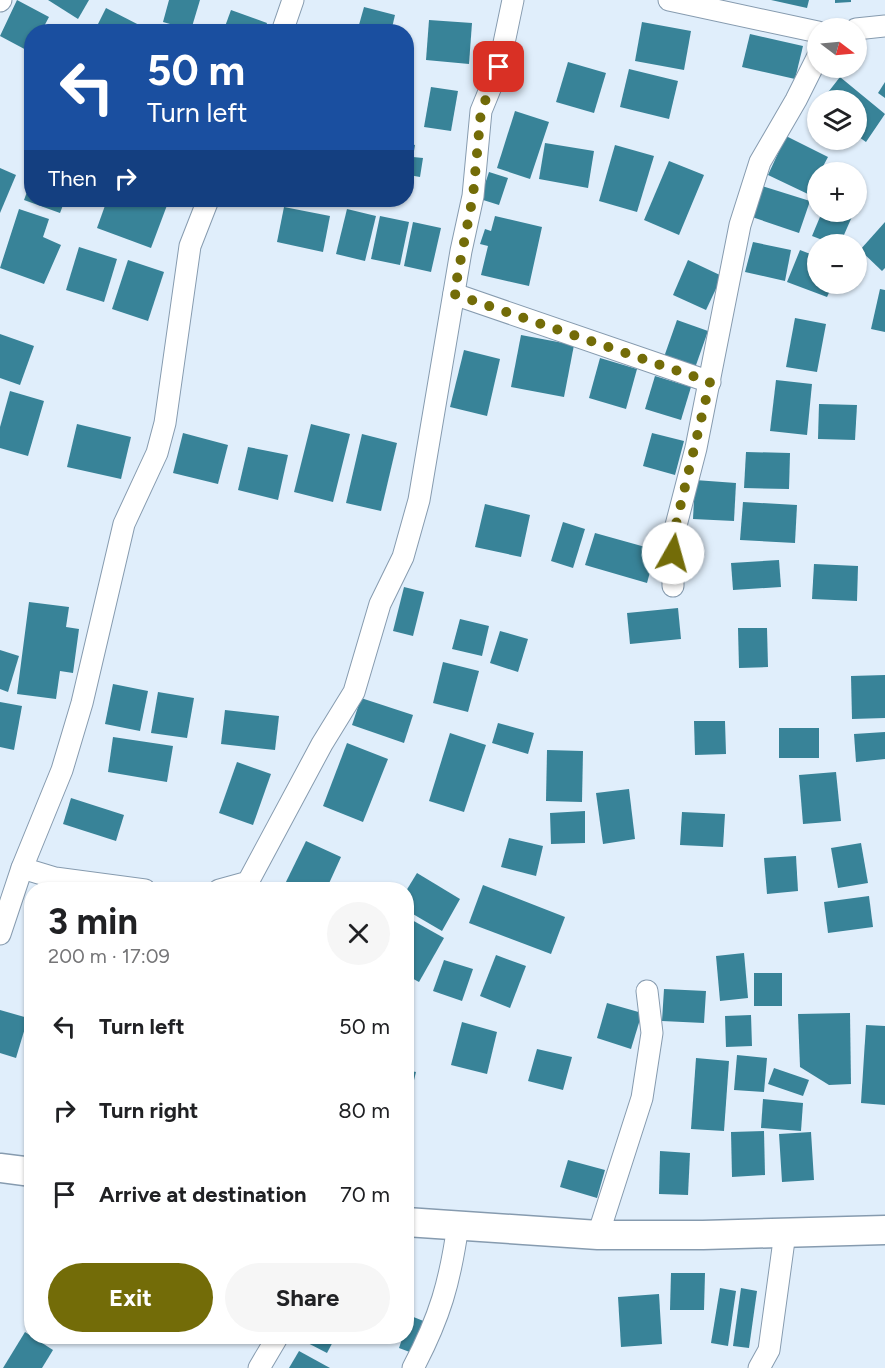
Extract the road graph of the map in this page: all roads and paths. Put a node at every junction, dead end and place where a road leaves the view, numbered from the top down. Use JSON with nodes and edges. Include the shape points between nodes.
{"nodes":[{"id":1,"x":293,"y":0,"type":"edge"},
{"id":2,"x":513,"y":0,"type":"edge"},
{"id":3,"x":669,"y":0,"type":"edge"},
{"id":4,"x":285,"y":24,"type":"edge"},
{"id":5,"x":885,"y":26,"type":"edge"},
{"id":6,"x":867,"y":28,"type":"edge"},
{"id":7,"x":807,"y":30,"type":"edge"},
{"id":8,"x":807,"y":78,"type":"edge"},
{"id":9,"x":205,"y":207,"type":"edge"},
{"id":10,"x":454,"y":294,"type":"junction"},
{"id":11,"x":710,"y":382,"type":"junction"},
{"id":12,"x":673,"y":586,"type":"dead end"},
{"id":13,"x":22,"y":868,"type":"junction"},
{"id":14,"x":85,"y":882,"type":"edge"},
{"id":15,"x":248,"y":882,"type":"edge"},
{"id":16,"x":0,"y":934,"type":"edge"},
{"id":17,"x":647,"y":991,"type":"dead end"},
{"id":18,"x":0,"y":1168,"type":"edge"},
{"id":19,"x":24,"y":1171,"type":"edge"},
{"id":20,"x":414,"y":1222,"type":"edge"},
{"id":21,"x":458,"y":1225,"type":"junction"},
{"id":22,"x":885,"y":1230,"type":"edge"},
{"id":23,"x":785,"y":1233,"type":"junction"},
{"id":24,"x":598,"y":1234,"type":"junction"},
{"id":25,"x":273,"y":1344,"type":"edge"},
{"id":26,"x":259,"y":1368,"type":"edge"},
{"id":27,"x":413,"y":1368,"type":"edge"},
{"id":28,"x":759,"y":1368,"type":"edge"}],
"edges":[{"from":1,"to":4,"type":"street"},
{"from":2,"to":10,"type":"street","via":[[499,67],[481,111],[473,196]]},
{"from":3,"to":7,"type":"street"},
{"from":5,"to":6,"type":"street"},
{"from":8,"to":11,"type":"street","via":[[759,162],[740,225]]},
{"from":9,"to":13,"type":"street","via":[[190,246],[165,423],[157,453],[124,524],[82,703],[62,770]]},
{"from":10,"to":11,"type":"street"},
{"from":10,"to":15,"type":"street","via":[[419,500],[403,557],[380,604],[354,692]]},
{"from":11,"to":12,"type":"street","via":[[673,537]]},
{"from":13,"to":14,"type":"street"},
{"from":13,"to":16,"type":"street"},
{"from":17,"to":24,"type":"street","via":[[652,1033],[642,1098]]},
{"from":18,"to":19,"type":"main road"},
{"from":20,"to":21,"type":"main road"},
{"from":21,"to":24,"type":"main road"},
{"from":21,"to":27,"type":"street","via":[[451,1277],[431,1335]]},
{"from":22,"to":23,"type":"main road"},
{"from":23,"to":24,"type":"main road"},
{"from":23,"to":28,"type":"street","via":[[769,1350]]},
{"from":25,"to":26,"type":"street"}]}
